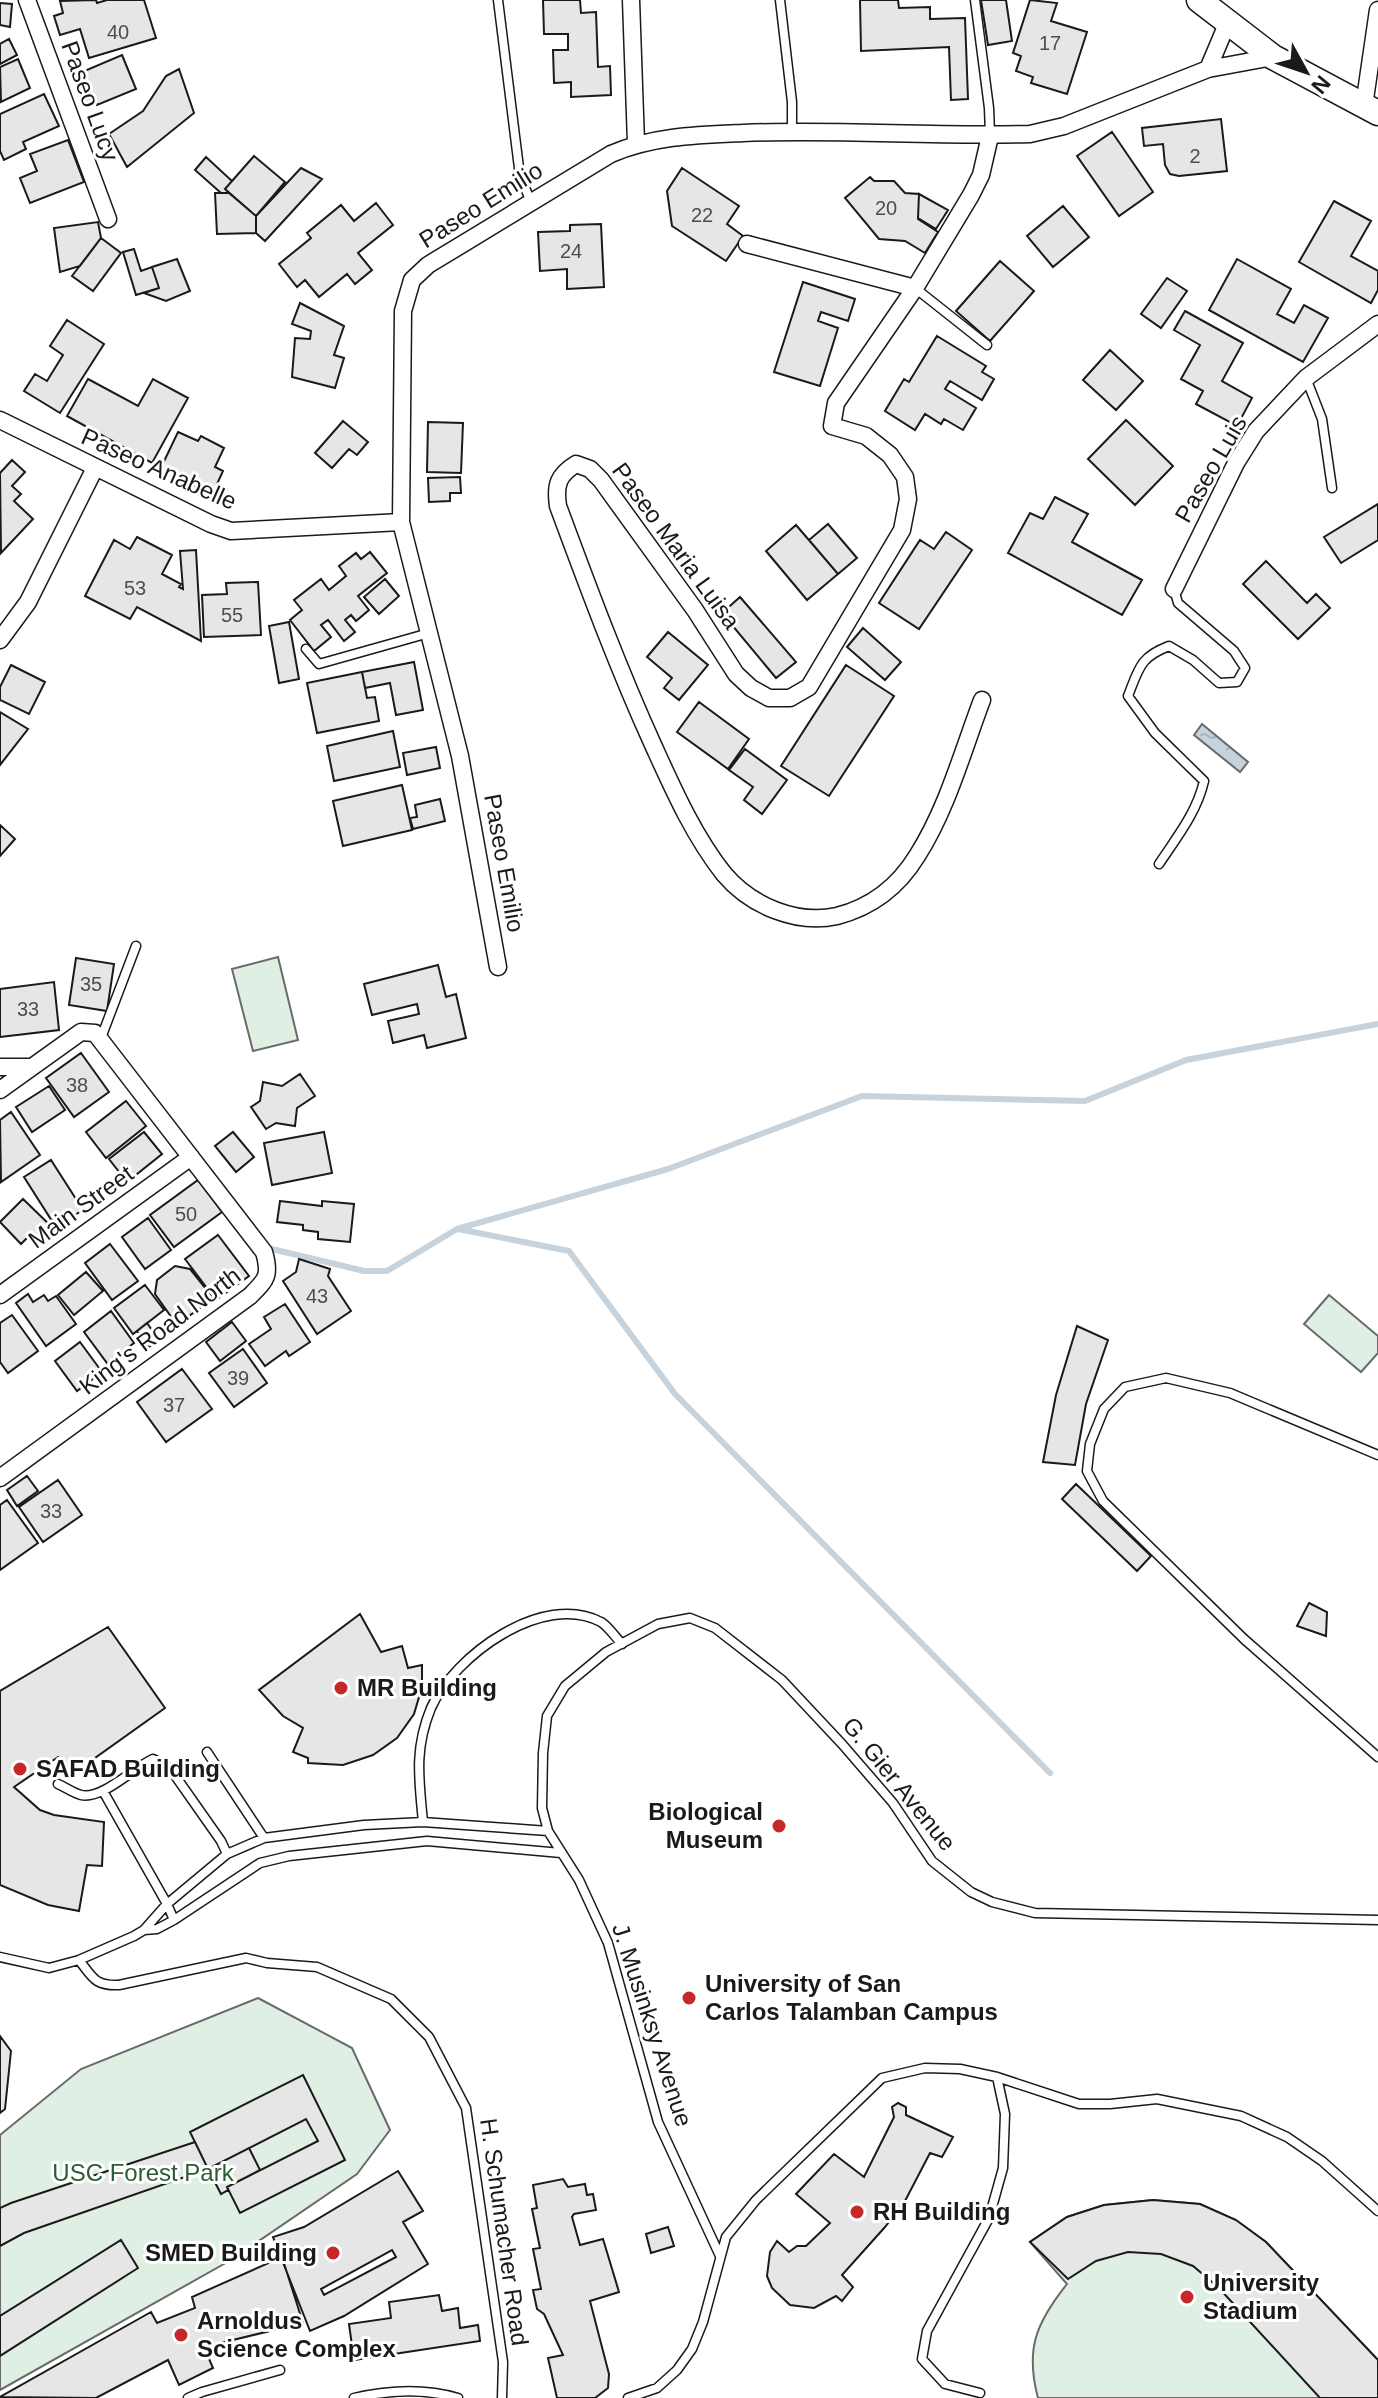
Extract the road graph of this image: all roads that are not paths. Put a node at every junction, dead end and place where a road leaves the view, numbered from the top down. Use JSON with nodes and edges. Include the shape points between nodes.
{"nodes":[{"id":1,"x":27,"y":0,"type":"edge"},
{"id":2,"x":498,"y":0,"type":"edge"},
{"id":3,"x":631,"y":0,"type":"edge"},
{"id":4,"x":780,"y":0,"type":"edge"},
{"id":5,"x":975,"y":0,"type":"edge"},
{"id":6,"x":1199,"y":0,"type":"edge"},
{"id":7,"x":1378,"y":10,"type":"edge"},
{"id":8,"x":1227,"y":24,"type":"junction"},
{"id":9,"x":1273,"y":57,"type":"junction"},
{"id":10,"x":1208,"y":69,"type":"junction"},
{"id":11,"x":1371,"y":109,"type":"edge"},
{"id":12,"x":792,"y":131,"type":"junction"},
{"id":13,"x":990,"y":136,"type":"junction"},
{"id":14,"x":636,"y":143,"type":"junction"},
{"id":15,"x":531,"y":202,"type":"junction"},
{"id":16,"x":108,"y":219,"type":"dead end"},
{"id":17,"x":747,"y":244,"type":"dead end"},
{"id":18,"x":915,"y":288,"type":"junction"},
{"id":19,"x":1378,"y":324,"type":"edge"},
{"id":20,"x":987,"y":345,"type":"dead end"},
{"id":21,"x":1306,"y":378,"type":"junction"},
{"id":22,"x":0,"y":420,"type":"edge"},
{"id":23,"x":95,"y":468,"type":"junction"},
{"id":24,"x":1332,"y":488,"type":"dead end"},
{"id":25,"x":401,"y":522,"type":"junction"},
{"id":26,"x":1174,"y":589,"type":"joint"},
{"id":27,"x":429,"y":633,"type":"junction"},
{"id":28,"x":0,"y":640,"type":"edge"},
{"id":29,"x":306,"y":649,"type":"dead end"},
{"id":30,"x":982,"y":700,"type":"dead end"},
{"id":31,"x":1159,"y":864,"type":"dead end"},
{"id":32,"x":136,"y":946,"type":"dead end"},
{"id":33,"x":498,"y":967,"type":"dead end"},
{"id":34,"x":101,"y":1038,"type":"junction"},
{"id":35,"x":0,"y":1067,"type":"edge"},
{"id":36,"x":30,"y":1067,"type":"junction"},
{"id":37,"x":0,"y":1090,"type":"edge"},
{"id":38,"x":191,"y":1157,"type":"junction"},
{"id":39,"x":0,"y":1295,"type":"edge"},
{"id":40,"x":1378,"y":1455,"type":"edge"},
{"id":41,"x":0,"y":1478,"type":"edge"},
{"id":42,"x":622,"y":1644,"type":"junction"},
{"id":43,"x":207,"y":1752,"type":"dead end"},
{"id":44,"x":1378,"y":1757,"type":"edge"},
{"id":45,"x":58,"y":1784,"type":"dead end"},
{"id":46,"x":103,"y":1791,"type":"junction"},
{"id":47,"x":423,"y":1822,"type":"junction"},
{"id":48,"x":548,"y":1831,"type":"junction"},
{"id":49,"x":264,"y":1838,"type":"junction"},
{"id":50,"x":561,"y":1853,"type":"junction"},
{"id":51,"x":227,"y":1854,"type":"junction"},
{"id":52,"x":167,"y":1904,"type":"junction"},
{"id":53,"x":174,"y":1920,"type":"junction"},
{"id":54,"x":1378,"y":1920,"type":"edge"},
{"id":55,"x":144,"y":1930,"type":"junction"},
{"id":56,"x":0,"y":1957,"type":"edge"},
{"id":57,"x":79,"y":1960,"type":"junction"},
{"id":58,"x":997,"y":2077,"type":"junction"},
{"id":59,"x":1378,"y":2211,"type":"edge"},
{"id":60,"x":720,"y":2256,"type":"junction"},
{"id":61,"x":280,"y":2370,"type":"dead end"},
{"id":62,"x":980,"y":2393,"type":"dead end"},
{"id":63,"x":188,"y":2398,"type":"edge"},
{"id":64,"x":354,"y":2398,"type":"edge"},
{"id":65,"x":458,"y":2398,"type":"edge"},
{"id":66,"x":502,"y":2398,"type":"edge"},
{"id":67,"x":628,"y":2398,"type":"edge"}],
"edges":[{"from":1,"to":16,"type":"street","name":"Paseo Lucy"},
{"from":2,"to":15,"type":"lane","via":[[520,176]]},
{"from":3,"to":14,"type":"street"},
{"from":4,"to":12,"type":"lane"},
{"from":5,"to":13,"type":"lane"},
{"from":6,"to":8,"type":"street"},
{"from":7,"to":11,"type":"street"},
{"from":8,"to":9,"type":"street"},
{"from":8,"to":10,"type":"street"},
{"from":9,"to":10,"type":"street","name":"Paseo Emilio"},
{"from":9,"to":11,"type":"street"},
{"from":10,"to":13,"type":"street","name":"Paseo Emilio","via":[[1064,126]]},
{"from":12,"to":13,"type":"street","name":"Paseo Emilio"},
{"from":12,"to":14,"type":"street","name":"Paseo Emilio"},
{"from":13,"to":18,"type":"street","name":"Paseo Maria Luisa","via":[[981,175]]},
{"from":14,"to":15,"type":"street","name":"Paseo Emilio"},
{"from":15,"to":25,"type":"street","name":"Paseo Emilio","via":[[412,280],[403,311]]},
{"from":17,"to":18,"type":"street"},
{"from":18,"to":20,"type":"lane"},
{"from":18,"to":30,"type":"street","name":"Paseo Maria Luisa","via":[[836,403],[832,426],[866,436],[890,455],[905,477],[908,499],[902,530],[809,687],[790,698],[769,698],[736,674],[590,469],[576,464],[561,473],[558,506],[617,666],[681,807],[726,876],[758,902],[785,915],[822,919],[858,911],[885,895],[916,859],[938,820]]},
{"from":19,"to":21,"type":"street","name":"Paseo Luis"},
{"from":21,"to":24,"type":"lane","via":[[1322,419]]},
{"from":21,"to":26,"type":"street","name":"Paseo Luis","via":[[1256,431]]},
{"from":22,"to":23,"type":"street","name":"Paseo Anabelle"},
{"from":23,"to":25,"type":"street","name":"Paseo Anabelle","via":[[231,531]]},
{"from":23,"to":28,"type":"street","via":[[28,602]]},
{"from":25,"to":27,"type":"street","name":"Paseo Emilio"},
{"from":26,"to":31,"type":"lane","via":[[1178,603],[1234,651],[1245,668],[1237,682],[1219,683],[1169,646],[1150,654],[1136,674],[1128,696],[1142,719],[1204,781],[1185,825]]},
{"from":27,"to":29,"type":"lane","via":[[319,664]]},
{"from":27,"to":33,"type":"street","name":"Paseo Emilio","via":[[460,756]]},
{"from":32,"to":34,"type":"lane"},
{"from":34,"to":36,"type":"street","via":[[81,1032]]},
{"from":34,"to":38,"type":"street"},
{"from":35,"to":36,"type":"street"},
{"from":36,"to":37,"type":"street"},
{"from":38,"to":39,"type":"street","name":"Main Street"},
{"from":38,"to":41,"type":"street","name":"King's Road North","via":[[264,1252],[265,1280]]},
{"from":40,"to":44,"type":"lane","via":[[1230,1393],[1166,1378],[1125,1387],[1104,1409],[1090,1444],[1087,1471],[1103,1501],[1125,1523],[1244,1639]]},
{"from":42,"to":47,"type":"lane","via":[[604,1624],[573,1614],[525,1623],[467,1660],[449,1677],[431,1708],[421,1743],[417,1758]]},
{"from":42,"to":48,"type":"lane","name":"G. Gier Avenue","via":[[574,1677],[547,1716],[542,1808]]},
{"from":42,"to":54,"type":"lane","name":"G. Gier Avenue","via":[[658,1624],[690,1618],[715,1628],[782,1680],[842,1744],[893,1803],[932,1861],[992,1902],[1035,1913]]},
{"from":43,"to":49,"type":"lane"},
{"from":45,"to":46,"type":"lane","via":[[81,1795]]},
{"from":46,"to":51,"type":"lane","via":[[143,1764],[161,1761]]},
{"from":46,"to":52,"type":"lane"},
{"from":47,"to":48,"type":"lane"},
{"from":47,"to":49,"type":"lane"},
{"from":48,"to":50,"type":"lane","name":"G. Gier Avenue"},
{"from":49,"to":51,"type":"lane"},
{"from":50,"to":53,"type":"lane","via":[[427,1841],[289,1856],[260,1863]]},
{"from":50,"to":60,"type":"lane","name":"J. Musinksy Avenue","via":[[608,1943],[658,2122]]},
{"from":51,"to":52,"type":"lane"},
{"from":52,"to":53,"type":"lane"},
{"from":52,"to":55,"type":"lane"},
{"from":53,"to":55,"type":"lane"},
{"from":55,"to":57,"type":"lane"},
{"from":56,"to":57,"type":"lane","via":[[49,1968]]},
{"from":57,"to":66,"type":"lane","name":"H. Schumacher Road","via":[[103,1985],[246,1958],[317,1967],[391,1999],[429,2037],[466,2108],[503,2362]]},
{"from":58,"to":59,"type":"lane","via":[[1079,2104],[1157,2099],[1241,2116],[1322,2161]]},
{"from":58,"to":60,"type":"lane","via":[[925,2068],[882,2078],[756,2200],[726,2237]]},
{"from":58,"to":62,"type":"lane","via":[[1005,2114],[1003,2168],[989,2218],[927,2331],[922,2359],[945,2384]]},
{"from":60,"to":67,"type":"lane","via":[[692,2349],[657,2388]]},
{"from":61,"to":63,"type":"lane"},
{"from":64,"to":65,"type":"lane","via":[[434,2391]]}]}
